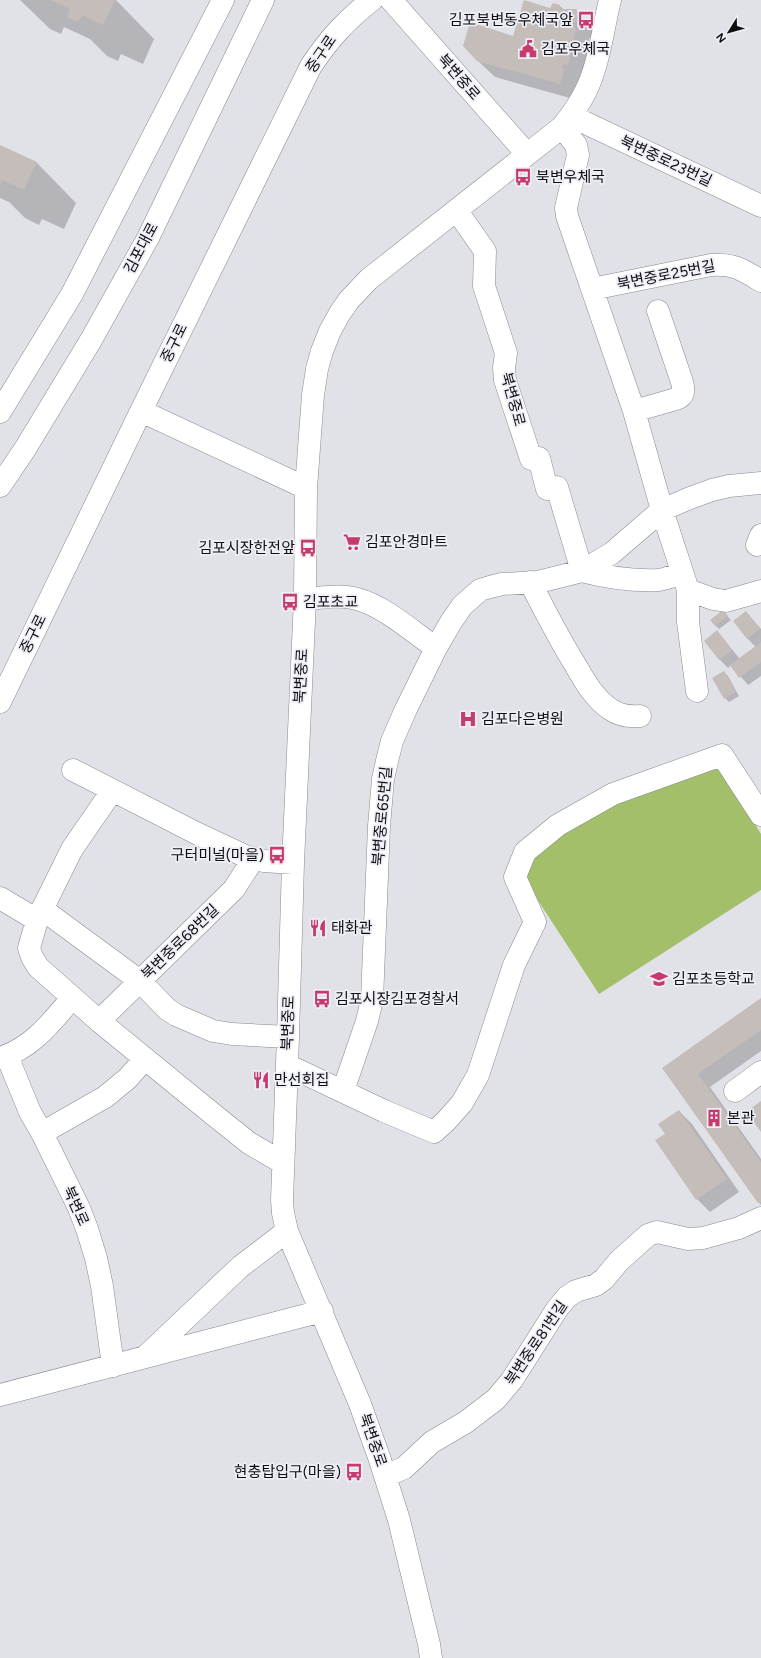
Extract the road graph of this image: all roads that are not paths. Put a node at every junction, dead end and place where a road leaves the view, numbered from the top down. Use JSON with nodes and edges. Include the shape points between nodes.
{"nodes":[{"id":1,"x":223,"y":0,"type":"edge"},
{"id":2,"x":263,"y":0,"type":"edge"},
{"id":3,"x":372,"y":0,"type":"edge"},
{"id":4,"x":391,"y":0,"type":"edge"},
{"id":5,"x":610,"y":0,"type":"edge"},
{"id":6,"x":566,"y":122,"type":"junction"},
{"id":7,"x":527,"y":154,"type":"junction"},
{"id":8,"x":761,"y":206,"type":"edge"},
{"id":9,"x":456,"y":211,"type":"junction"},
{"id":10,"x":761,"y":281,"type":"edge"},
{"id":11,"x":592,"y":289,"type":"junction"},
{"id":12,"x":658,"y":311,"type":"dead end"},
{"id":13,"x":140,"y":411,"type":"junction"},
{"id":14,"x":0,"y":412,"type":"edge"},
{"id":15,"x":634,"y":412,"type":"junction"},
{"id":16,"x":761,"y":483,"type":"edge"},
{"id":17,"x":0,"y":486,"type":"edge"},
{"id":18,"x":306,"y":488,"type":"junction"},
{"id":19,"x":662,"y":510,"type":"junction"},
{"id":20,"x":582,"y":571,"type":"junction"},
{"id":21,"x":530,"y":582,"type":"junction"},
{"id":22,"x":685,"y":582,"type":"junction"},
{"id":23,"x":761,"y":591,"type":"edge"},
{"id":24,"x":305,"y":599,"type":"junction"},
{"id":25,"x":436,"y":648,"type":"junction"},
{"id":26,"x":697,"y":690,"type":"dead end"},
{"id":27,"x":0,"y":702,"type":"edge"},
{"id":28,"x":640,"y":716,"type":"dead end"},
{"id":29,"x":73,"y":770,"type":"dead end"},
{"id":30,"x":112,"y":791,"type":"junction"},
{"id":31,"x":761,"y":815,"type":"edge"},
{"id":32,"x":254,"y":858,"type":"junction"},
{"id":33,"x":293,"y":863,"type":"junction"},
{"id":34,"x":0,"y":898,"type":"edge"},
{"id":35,"x":40,"y":915,"type":"junction"},
{"id":36,"x":140,"y":981,"type":"junction"},
{"id":37,"x":72,"y":998,"type":"junction"},
{"id":38,"x":99,"y":1021,"type":"junction"},
{"id":39,"x":288,"y":1037,"type":"junction"},
{"id":40,"x":3,"y":1057,"type":"edge"},
{"id":41,"x":145,"y":1059,"type":"junction"},
{"id":42,"x":287,"y":1065,"type":"junction"},
{"id":43,"x":761,"y":1072,"type":"edge"},
{"id":44,"x":343,"y":1091,"type":"junction"},
{"id":45,"x":735,"y":1091,"type":"dead end"},
{"id":46,"x":42,"y":1133,"type":"junction"},
{"id":47,"x":283,"y":1163,"type":"junction"},
{"id":48,"x":761,"y":1218,"type":"edge"},
{"id":49,"x":287,"y":1231,"type":"junction"},
{"id":50,"x":322,"y":1311,"type":"junction"},
{"id":51,"x":144,"y":1358,"type":"junction"},
{"id":52,"x":114,"y":1366,"type":"junction"},
{"id":53,"x":0,"y":1395,"type":"edge"},
{"id":54,"x":385,"y":1476,"type":"junction"},
{"id":55,"x":431,"y":1658,"type":"edge"}],
"edges":[{"from":1,"to":14,"type":"street","via":[[72,294]]},
{"from":2,"to":17,"type":"street","name":"김포대로","via":[[148,238],[91,340]]},
{"from":3,"to":13,"type":"street","name":"중구로","via":[[338,29],[311,66]]},
{"from":4,"to":7,"type":"street","name":"북변중로"},
{"from":5,"to":6,"type":"street","name":"북변중로","via":[[593,73],[585,93]]},
{"from":6,"to":7,"type":"street","name":"북변중로"},
{"from":6,"to":8,"type":"street","name":"북변중로23번길"},
{"from":6,"to":11,"type":"street","via":[[578,155],[566,208],[567,216]]},
{"from":7,"to":9,"type":"street","name":"북변중로"},
{"from":9,"to":18,"type":"street","name":"북변중로","via":[[369,279],[340,313],[322,351],[318,369]]},
{"from":9,"to":20,"type":"street","name":"북변중로","via":[[485,251],[484,286],[506,353],[505,380],[531,459],[539,458],[547,489],[557,487]]},
{"from":10,"to":11,"type":"street","name":"북변중로25번길","via":[[737,267],[724,264]]},
{"from":11,"to":15,"type":"street"},
{"from":12,"to":15,"type":"street","via":[[684,386],[684,393],[676,399]]},
{"from":13,"to":18,"type":"street"},
{"from":13,"to":27,"type":"street","name":"중구로"},
{"from":15,"to":19,"type":"street"},
{"from":16,"to":19,"type":"street","via":[[712,490]]},
{"from":18,"to":24,"type":"street","name":"북변중로"},
{"from":19,"to":20,"type":"street","name":"북변중로65번길","via":[[612,553]]},
{"from":19,"to":22,"type":"street"},
{"from":20,"to":21,"type":"street","name":"북변중로65번길"},
{"from":20,"to":22,"type":"street","via":[[649,580],[669,578]]},
{"from":21,"to":25,"type":"street","name":"북변중로65번길","via":[[502,584],[480,590],[462,606]]},
{"from":21,"to":28,"type":"street","via":[[562,642],[598,699],[620,715]]},
{"from":22,"to":23,"type":"street","via":[[713,599],[726,601]]},
{"from":22,"to":26,"type":"street"},
{"from":24,"to":25,"type":"street","via":[[357,598],[379,609]]},
{"from":24,"to":33,"type":"street","name":"북변중로"},
{"from":25,"to":44,"type":"street","name":"북변중로65번길","via":[[392,741],[385,767],[379,826],[372,1000]]},
{"from":29,"to":30,"type":"street"},
{"from":30,"to":32,"type":"street","via":[[225,847]]},
{"from":30,"to":35,"type":"street","via":[[72,849]]},
{"from":31,"to":44,"type":"street","via":[[722,755],[613,794],[558,825],[525,852],[515,877],[535,922],[514,965],[478,1075],[462,1103],[434,1132]]},
{"from":32,"to":33,"type":"street"},
{"from":32,"to":36,"type":"street","name":"북변중로68번길","via":[[234,889]]},
{"from":33,"to":39,"type":"street","name":"북변중로"},
{"from":34,"to":35,"type":"street"},
{"from":35,"to":36,"type":"street"},
{"from":35,"to":37,"type":"street","via":[[29,948],[32,957]]},
{"from":36,"to":38,"type":"street","name":"북변중로68번길"},
{"from":36,"to":39,"type":"street","via":[[167,1009],[194,1024],[226,1033]]},
{"from":37,"to":38,"type":"street"},
{"from":37,"to":40,"type":"street","via":[[39,1036],[26,1046]]},
{"from":38,"to":41,"type":"street"},
{"from":39,"to":42,"type":"street","name":"북변중로"},
{"from":40,"to":46,"type":"street","name":"북변로"},
{"from":41,"to":46,"type":"street","via":[[127,1080],[105,1098]]},
{"from":41,"to":47,"type":"street","via":[[250,1143]]},
{"from":42,"to":44,"type":"street"},
{"from":42,"to":47,"type":"street","name":"북변중로"},
{"from":43,"to":45,"type":"street"},
{"from":46,"to":52,"type":"street","name":"북변로","via":[[79,1208],[96,1258]]},
{"from":47,"to":49,"type":"street","name":"북변중로","via":[[282,1200]]},
{"from":48,"to":54,"type":"street","name":"북변중로81번길","via":[[739,1228],[703,1238],[688,1239],[657,1232],[648,1235],[619,1261],[604,1279],[567,1297],[512,1380],[496,1399],[466,1422],[432,1442],[404,1468]]},
{"from":49,"to":50,"type":"street","name":"북변중로"},
{"from":49,"to":51,"type":"street","via":[[240,1267]]},
{"from":50,"to":51,"type":"street"},
{"from":50,"to":54,"type":"street","name":"북변중로","via":[[360,1404]]},
{"from":51,"to":52,"type":"street"},
{"from":52,"to":53,"type":"street"},
{"from":54,"to":55,"type":"street","name":"북변중로","via":[[399,1520]]}]}
